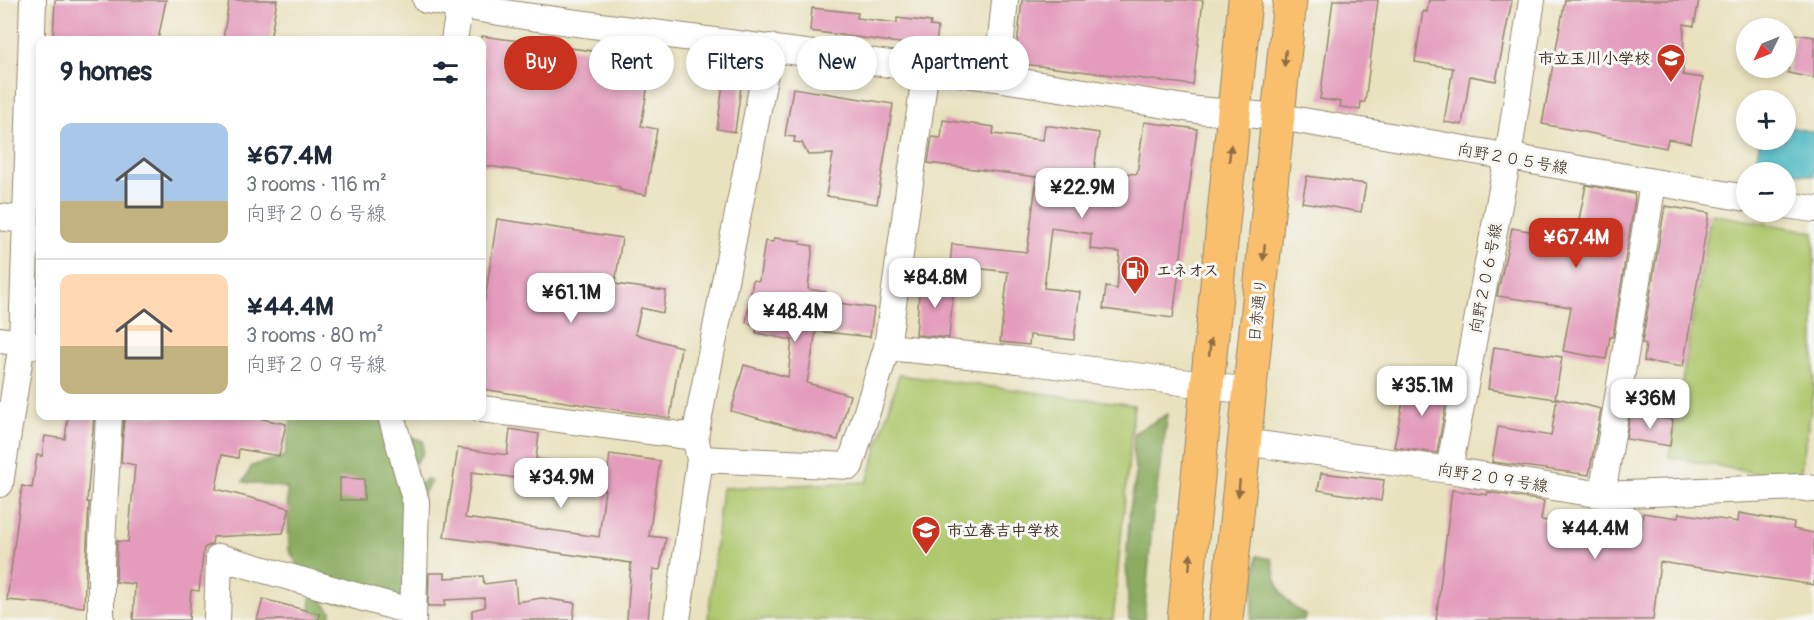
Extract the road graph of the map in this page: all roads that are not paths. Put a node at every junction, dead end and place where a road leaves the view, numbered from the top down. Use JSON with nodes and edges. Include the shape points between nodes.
{"nodes":[{"id":1,"x":33,"y":0,"type":"edge"},
{"id":2,"x":426,"y":0,"type":"edge"},
{"id":3,"x":1005,"y":0,"type":"edge"},
{"id":4,"x":1245,"y":0,"type":"edge"},
{"id":5,"x":1290,"y":0,"type":"edge"},
{"id":6,"x":1532,"y":0,"type":"edge"},
{"id":7,"x":460,"y":5,"type":"junction"},
{"id":8,"x":525,"y":8,"type":"edge"},
{"id":9,"x":455,"y":36,"type":"edge"},
{"id":10,"x":701,"y":36,"type":"edge"},
{"id":11,"x":1001,"y":36,"type":"edge"},
{"id":12,"x":785,"y":49,"type":"edge"},
{"id":13,"x":889,"y":64,"type":"edge"},
{"id":14,"x":1029,"y":83,"type":"edge"},
{"id":15,"x":762,"y":90,"type":"edge"},
{"id":16,"x":923,"y":90,"type":"edge"},
{"id":17,"x":1234,"y":114,"type":"junction"},
{"id":18,"x":1280,"y":117,"type":"junction"},
{"id":19,"x":1508,"y":157,"type":"junction"},
{"id":20,"x":1653,"y":183,"type":"junction"},
{"id":21,"x":1736,"y":196,"type":"edge"},
{"id":22,"x":1796,"y":207,"type":"edge"},
{"id":23,"x":1814,"y":209,"type":"edge"},
{"id":24,"x":12,"y":218,"type":"edge"},
{"id":25,"x":21,"y":343,"type":"edge"},
{"id":26,"x":887,"y":347,"type":"junction"},
{"id":27,"x":1206,"y":387,"type":"junction"},
{"id":28,"x":1248,"y":392,"type":"junction"},
{"id":29,"x":486,"y":410,"type":"edge"},
{"id":30,"x":108,"y":420,"type":"edge"},
{"id":31,"x":392,"y":420,"type":"edge"},
{"id":32,"x":1244,"y":442,"type":"junction"},
{"id":33,"x":697,"y":448,"type":"junction"},
{"id":34,"x":1449,"y":470,"type":"junction"},
{"id":35,"x":0,"y":484,"type":"edge"},
{"id":36,"x":1814,"y":489,"type":"edge"},
{"id":37,"x":1602,"y":495,"type":"junction"},
{"id":38,"x":413,"y":616,"type":"edge"},
{"id":39,"x":101,"y":620,"type":"edge"},
{"id":40,"x":217,"y":620,"type":"edge"},
{"id":41,"x":677,"y":620,"type":"edge"},
{"id":42,"x":1184,"y":620,"type":"edge"},
{"id":43,"x":1226,"y":620,"type":"edge"}],
"edges":[{"from":1,"to":24,"type":"street"},
{"from":2,"to":7,"type":"street","name":"向野２０５号線"},
{"from":3,"to":11,"type":"street"},
{"from":4,"to":17,"type":"highway"},
{"from":5,"to":18,"type":"highway","name":"日赤通り","one_way":true},
{"from":6,"to":19,"type":"street","name":"向野２０６号線"},
{"from":7,"to":8,"type":"street","name":"向野２０５号線"},
{"from":7,"to":9,"type":"street"},
{"from":8,"to":10,"type":"street","name":"向野２０５号線"},
{"from":12,"to":13,"type":"street","name":"向野２０５号線"},
{"from":14,"to":17,"type":"street","name":"向野２０５号線"},
{"from":15,"to":33,"type":"street"},
{"from":16,"to":26,"type":"street"},
{"from":17,"to":18,"type":"street","name":"向野２０５号線"},
{"from":27,"to":17,"type":"highway","one_way":true},
{"from":18,"to":19,"type":"street","name":"向野２０５号線"},
{"from":18,"to":28,"type":"highway","name":"日赤通り","one_way":true},
{"from":19,"to":20,"type":"street","name":"向野２０５号線"},
{"from":19,"to":34,"type":"street","name":"向野２０６号線"},
{"from":20,"to":21,"type":"street","name":"向野２０５号線"},
{"from":20,"to":37,"type":"street"},
{"from":22,"to":23,"type":"street"},
{"from":24,"to":25,"type":"street"},
{"from":25,"to":35,"type":"street"},
{"from":26,"to":27,"type":"street","via":[[1018,360]]},
{"from":26,"to":33,"type":"street","via":[[850,466]]},
{"from":27,"to":28,"type":"street"},
{"from":42,"to":27,"type":"highway","one_way":true},
{"from":28,"to":32,"type":"highway","name":"日赤通り"},
{"from":29,"to":33,"type":"street"},
{"from":30,"to":39,"type":"street"},
{"from":31,"to":38,"type":"street","via":[[416,502]]},
{"from":32,"to":34,"type":"street","name":"向野２０９号線"},
{"from":32,"to":43,"type":"highway","name":"日赤通り","one_way":true},
{"from":33,"to":41,"type":"street"},
{"from":34,"to":37,"type":"street","name":"向野２０９号線"},
{"from":36,"to":37,"type":"street","name":"向野２０９号線"},
{"from":38,"to":40,"type":"street","via":[[219,557]]}]}
